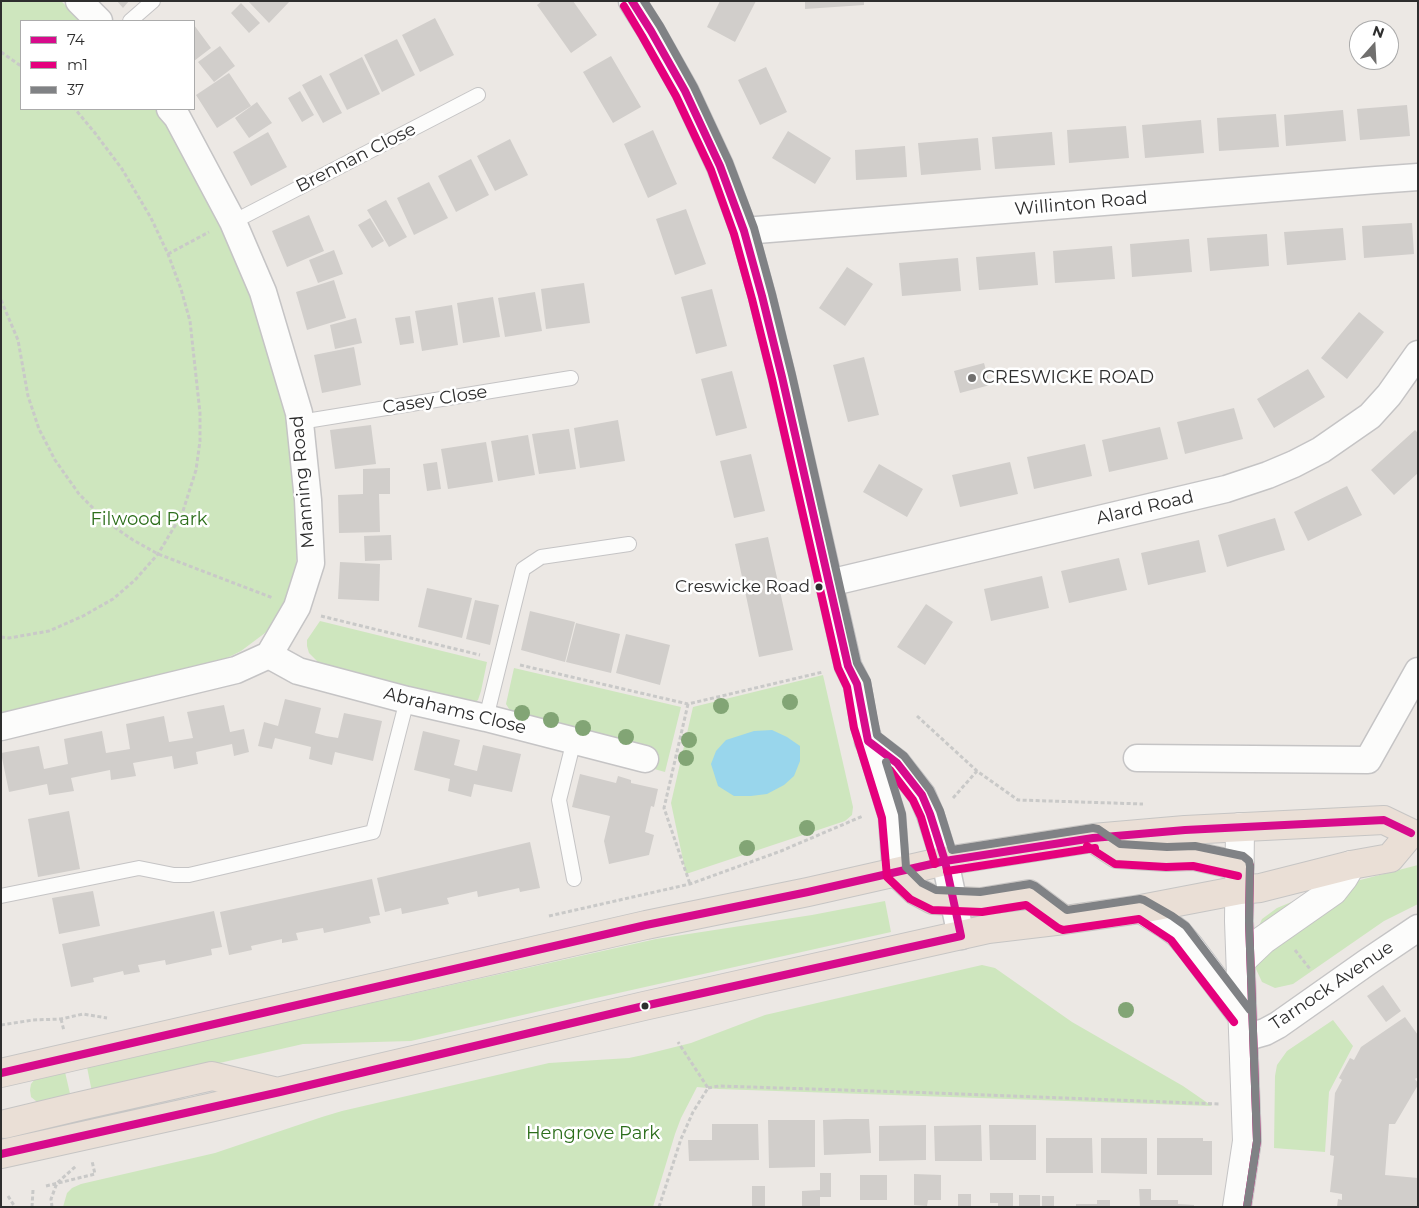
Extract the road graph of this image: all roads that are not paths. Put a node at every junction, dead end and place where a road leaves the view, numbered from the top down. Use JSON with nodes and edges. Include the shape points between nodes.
{"nodes":[{"id":1,"x":79,"y":1,"type":"edge"},
{"id":2,"x":153,"y":1,"type":"edge"},
{"id":3,"x":632,"y":1,"type":"edge"},
{"id":4,"x":98,"y":20,"type":"edge"},
{"id":5,"x":131,"y":20,"type":"edge"},
{"id":6,"x":478,"y":95,"type":"dead end"},
{"id":7,"x":171,"y":110,"type":"edge"},
{"id":8,"x":1418,"y":178,"type":"edge"},
{"id":9,"x":233,"y":222,"type":"junction"},
{"id":10,"x":744,"y":231,"type":"junction"},
{"id":11,"x":1418,"y":354,"type":"edge"},
{"id":12,"x":571,"y":378,"type":"dead end"},
{"id":13,"x":300,"y":422,"type":"junction"},
{"id":14,"x":629,"y":544,"type":"dead end"},
{"id":15,"x":830,"y":583,"type":"junction"},
{"id":16,"x":269,"y":655,"type":"junction"},
{"id":17,"x":1418,"y":671,"type":"edge"},
{"id":18,"x":407,"y":700,"type":"junction"},
{"id":19,"x":486,"y":718,"type":"junction"},
{"id":20,"x":1,"y":727,"type":"edge"},
{"id":21,"x":574,"y":740,"type":"junction"},
{"id":22,"x":868,"y":741,"type":"junction"},
{"id":23,"x":1137,"y":758,"type":"dead end"},
{"id":24,"x":645,"y":759,"type":"dead end"},
{"id":25,"x":1240,"y":826,"type":"junction"},
{"id":26,"x":1414,"y":832,"type":"edge"},
{"id":27,"x":1093,"y":838,"type":"junction"},
{"id":28,"x":945,"y":861,"type":"junction"},
{"id":29,"x":1351,"y":865,"type":"junction"},
{"id":30,"x":896,"y":872,"type":"junction"},
{"id":31,"x":1240,"y":878,"type":"junction"},
{"id":32,"x":574,"y":879,"type":"dead end"},
{"id":33,"x":1,"y":896,"type":"edge"},
{"id":34,"x":953,"y":901,"type":"junction"},
{"id":35,"x":1141,"y":909,"type":"junction"},
{"id":36,"x":1064,"y":920,"type":"junction"},
{"id":37,"x":1418,"y":928,"type":"edge"},
{"id":38,"x":961,"y":936,"type":"junction"},
{"id":39,"x":1241,"y":962,"type":"junction"},
{"id":40,"x":1243,"y":1027,"type":"junction"},
{"id":41,"x":1,"y":1073,"type":"edge"},
{"id":42,"x":6,"y":1136,"type":"edge"},
{"id":43,"x":1237,"y":1207,"type":"edge"}],
"edges":[{"from":1,"to":4,"type":"street"},
{"from":2,"to":5,"type":"lane"},
{"from":3,"to":10,"type":"street","via":[[685,91],[720,166]]},
{"from":6,"to":9,"type":"lane","name":"Brennan Close"},
{"from":7,"to":9,"type":"street","name":"Manning Road"},
{"from":8,"to":10,"type":"street","name":"Willinton Road"},
{"from":9,"to":13,"type":"street","name":"Manning Road","via":[[263,292]]},
{"from":10,"to":15,"type":"street"},
{"from":11,"to":15,"type":"street","name":"Alard Road","via":[[1389,396],[1370,416],[1321,450],[1268,475],[1226,489]]},
{"from":12,"to":13,"type":"lane","name":"Casey Close"},
{"from":13,"to":16,"type":"street","name":"Manning Road","via":[[311,563],[297,606]]},
{"from":14,"to":19,"type":"lane","via":[[541,557],[523,569]]},
{"from":15,"to":22,"type":"street","via":[[848,666],[857,684]]},
{"from":16,"to":18,"type":"street","name":"Abrahams Close","via":[[298,671]]},
{"from":16,"to":20,"type":"street","via":[[236,670]]},
{"from":17,"to":23,"type":"street","via":[[1368,760]]},
{"from":18,"to":19,"type":"street","name":"Abrahams Close"},
{"from":18,"to":33,"type":"lane","via":[[373,832],[189,875],[139,868]]},
{"from":19,"to":21,"type":"street","name":"Abrahams Close"},
{"from":21,"to":24,"type":"street","name":"Abrahams Close"},
{"from":21,"to":32,"type":"lane","via":[[559,800]]},
{"from":22,"to":28,"type":"street","via":[[897,763],[922,794]]},
{"from":22,"to":30,"type":"street","via":[[892,816]]},
{"from":25,"to":26,"type":"highway","via":[[1384,820]]},
{"from":25,"to":27,"type":"highway"},
{"from":25,"to":31,"type":"street"},
{"from":26,"to":29,"type":"highway","via":[[1390,858]]},
{"from":27,"to":28,"type":"highway"},
{"from":27,"to":31,"type":"highway","via":[[1117,854],[1194,856]]},
{"from":28,"to":30,"type":"highway"},
{"from":28,"to":34,"type":"street"},
{"from":29,"to":31,"type":"highway","via":[[1260,888]]},
{"from":29,"to":39,"type":"street","via":[[1333,890],[1263,940]]},
{"from":30,"to":34,"type":"highway","via":[[916,891],[934,900]]},
{"from":30,"to":41,"type":"highway","via":[[646,925]]},
{"from":31,"to":35,"type":"highway"},
{"from":31,"to":39,"type":"street"},
{"from":34,"to":36,"type":"highway","via":[[981,902],[1029,894]]},
{"from":34,"to":38,"type":"street"},
{"from":35,"to":36,"type":"highway"},
{"from":35,"to":40,"type":"street","via":[[1178,933]]},
{"from":36,"to":38,"type":"highway","via":[[988,929]]},
{"from":37,"to":40,"type":"street","name":"Tarnock Avenue","via":[[1278,1025],[1265,1032]]},
{"from":38,"to":42,"type":"highway","via":[[635,1008],[280,1092]]},
{"from":39,"to":40,"type":"street"},
{"from":40,"to":43,"type":"street","via":[[1247,1141]]}]}
